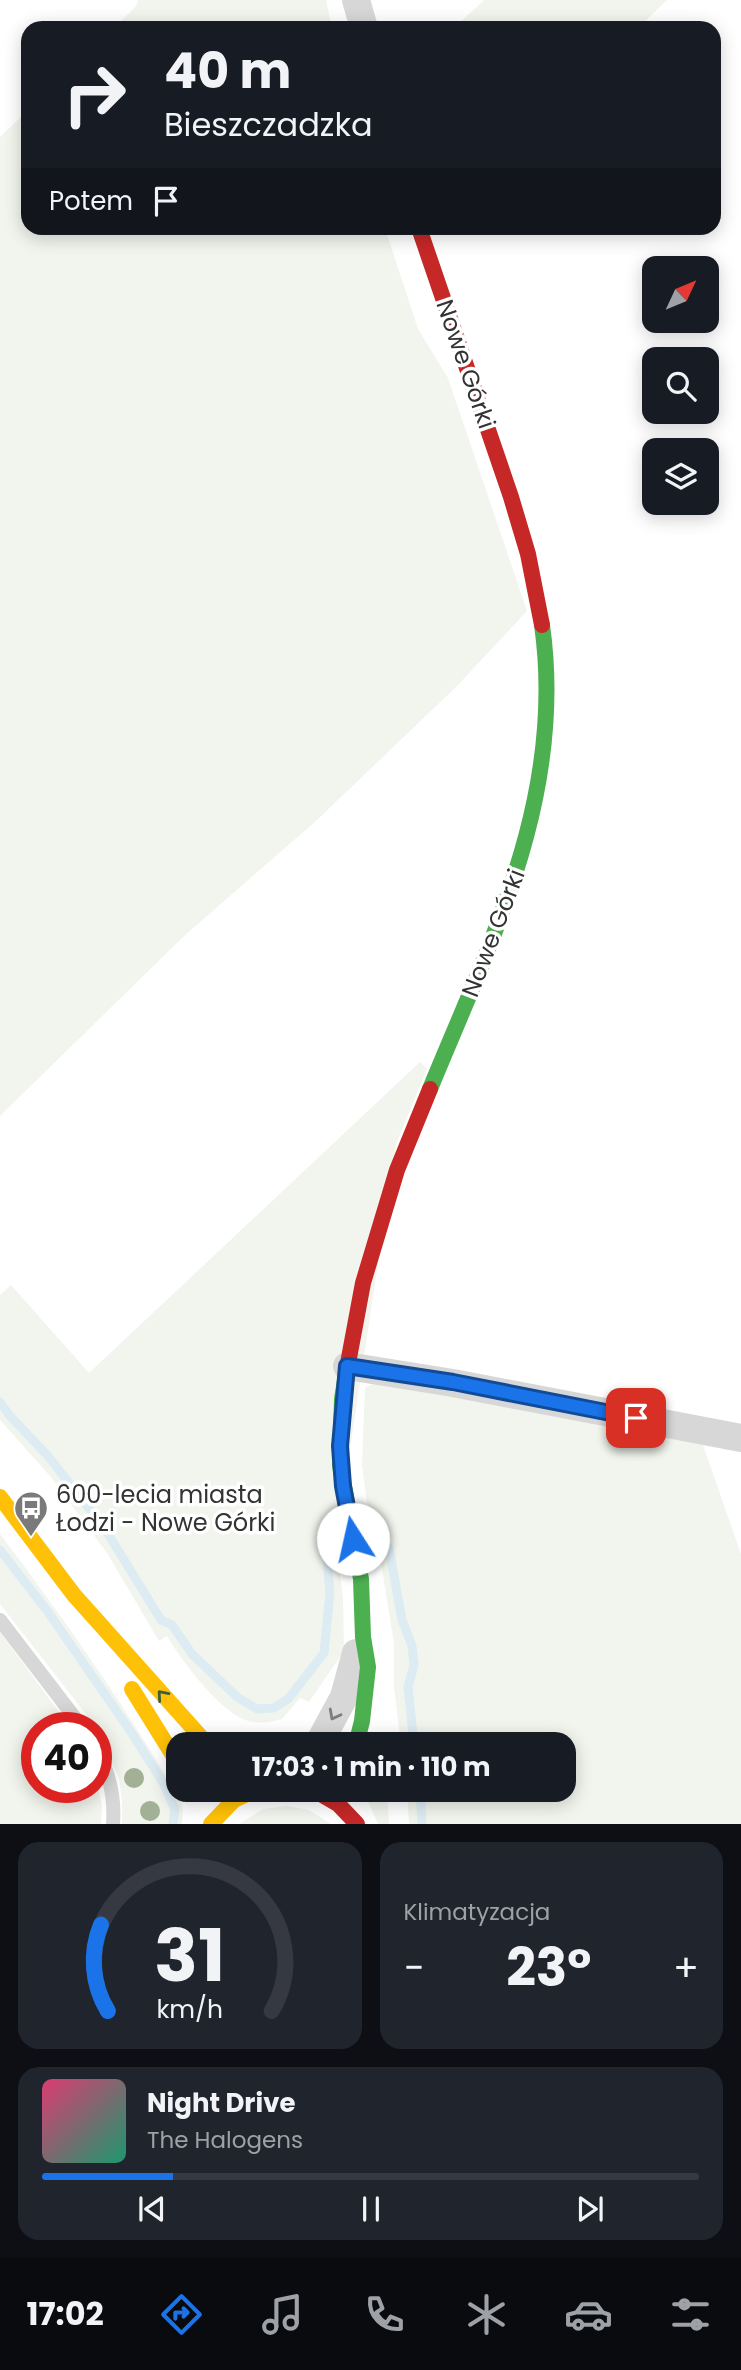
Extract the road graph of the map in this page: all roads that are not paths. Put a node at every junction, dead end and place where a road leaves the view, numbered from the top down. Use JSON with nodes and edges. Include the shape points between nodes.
{"nodes":[{"id":1,"x":356,"y":0,"type":"edge"},
{"id":2,"x":362,"y":21,"type":"edge"},
{"id":3,"x":421,"y":235,"type":"edge"},
{"id":4,"x":347,"y":1366,"type":"junction"},
{"id":5,"x":741,"y":1438,"type":"edge"},
{"id":6,"x":0,"y":1497,"type":"edge"},
{"id":7,"x":74,"y":1595,"type":"junction"},
{"id":8,"x":0,"y":1620,"type":"edge"},
{"id":9,"x":363,"y":1637,"type":"junction"},
{"id":10,"x":71,"y":1712,"type":"edge"},
{"id":11,"x":196,"y":1732,"type":"edge"},
{"id":12,"x":325,"y":1732,"type":"edge"},
{"id":13,"x":359,"y":1732,"type":"edge"},
{"id":14,"x":166,"y":1744,"type":"edge"},
{"id":15,"x":112,"y":1789,"type":"edge"},
{"id":16,"x":231,"y":1802,"type":"edge"},
{"id":17,"x":211,"y":1817,"type":"edge"},
{"id":18,"x":113,"y":1824,"type":"edge"}],
"edges":[{"from":1,"to":2,"type":"street"},
{"from":3,"to":4,"type":"street","name":"Nowe Górki","via":[[513,499],[536,590],[546,702],[539,788],[526,848],[397,1170],[365,1273]]},
{"from":4,"to":5,"type":"street"},
{"from":4,"to":9,"type":"street","name":"Nowe Górki","via":[[340,1465],[361,1579]]},
{"from":6,"to":7,"type":"street"},
{"from":11,"to":7,"type":"street","one_way":true},
{"from":7,"to":14,"type":"street"},
{"from":8,"to":10,"type":"lane"},
{"from":9,"to":12,"type":"street","name":"Nowe Górki","one_way":true,"via":[[344,1697]]},
{"from":9,"to":13,"type":"street","name":"Nowe Górki","via":[[367,1677]]},
{"from":15,"to":18,"type":"lane"},
{"from":16,"to":17,"type":"street"}]}
